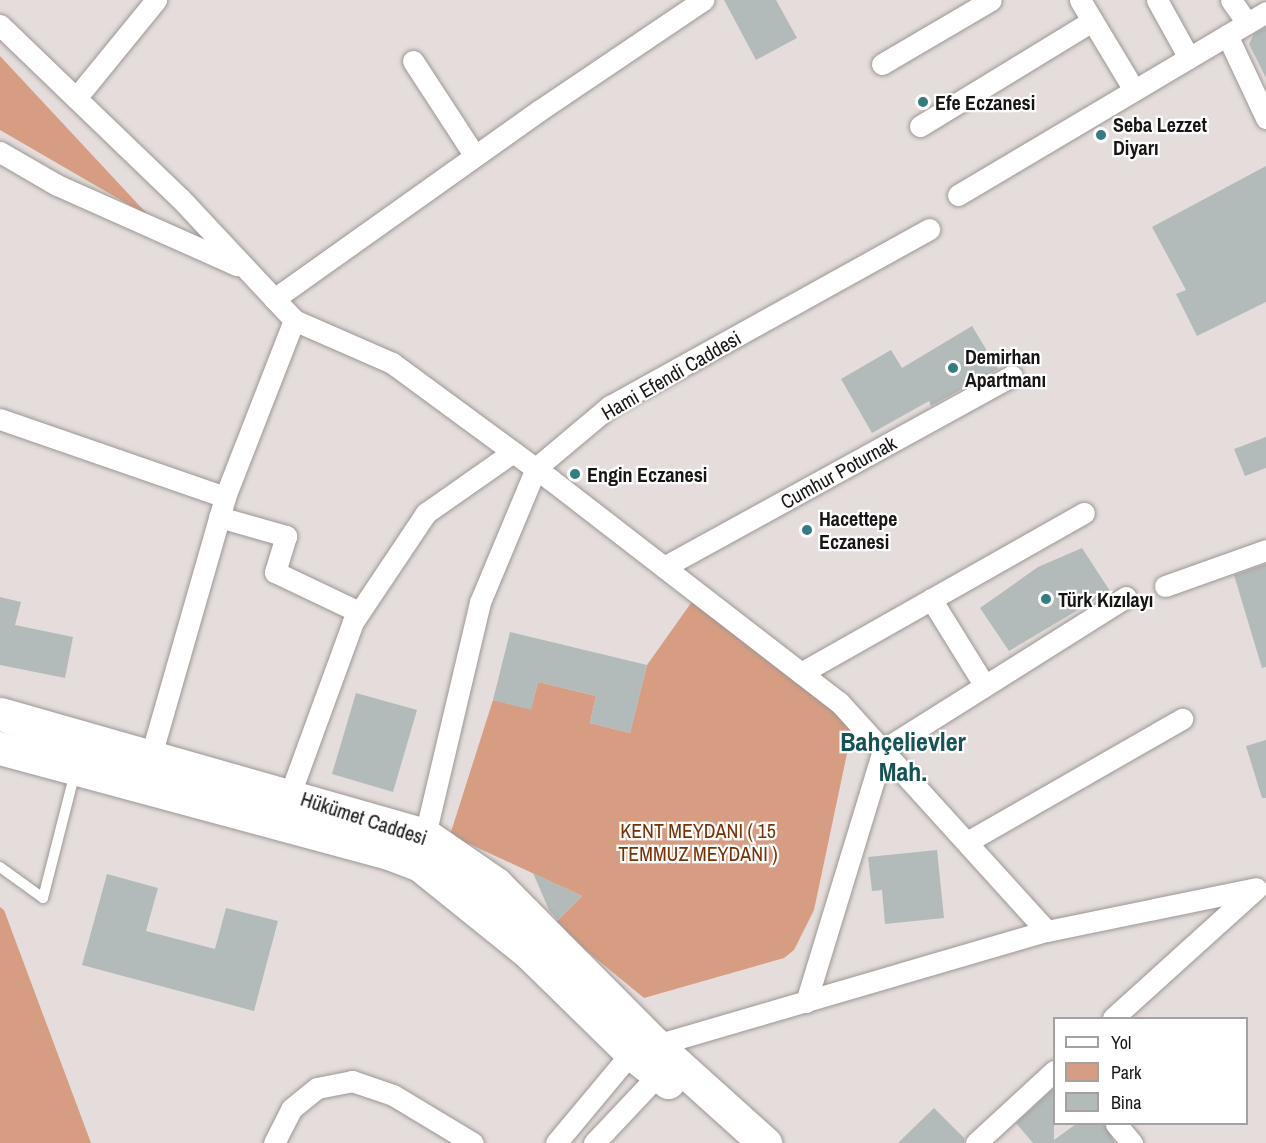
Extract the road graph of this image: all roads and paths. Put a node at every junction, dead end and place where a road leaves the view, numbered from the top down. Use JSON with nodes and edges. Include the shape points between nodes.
{"nodes":[{"id":1,"x":156,"y":0,"type":"edge"},
{"id":2,"x":703,"y":0,"type":"edge"},
{"id":3,"x":991,"y":0,"type":"edge"},
{"id":4,"x":1080,"y":0,"type":"edge"},
{"id":5,"x":1157,"y":0,"type":"edge"},
{"id":6,"x":1231,"y":0,"type":"edge"},
{"id":7,"x":1266,"y":12,"type":"edge"},
{"id":8,"x":1092,"y":21,"type":"junction"},
{"id":9,"x":1247,"y":24,"type":"junction"},
{"id":10,"x":0,"y":25,"type":"edge"},
{"id":11,"x":1227,"y":35,"type":"junction"},
{"id":12,"x":1189,"y":58,"type":"junction"},
{"id":13,"x":413,"y":61,"type":"dead end"},
{"id":14,"x":882,"y":64,"type":"dead end"},
{"id":15,"x":1134,"y":90,"type":"junction"},
{"id":16,"x":76,"y":98,"type":"junction"},
{"id":17,"x":1266,"y":118,"type":"edge"},
{"id":18,"x":921,"y":126,"type":"dead end"},
{"id":19,"x":475,"y":156,"type":"junction"},
{"id":20,"x":1,"y":157,"type":"edge"},
{"id":21,"x":958,"y":195,"type":"dead end"},
{"id":22,"x":929,"y":229,"type":"dead end"},
{"id":23,"x":247,"y":270,"type":"junction"},
{"id":24,"x":274,"y":298,"type":"junction"},
{"id":25,"x":294,"y":320,"type":"junction"},
{"id":26,"x":1012,"y":376,"type":"dead end"},
{"id":27,"x":0,"y":419,"type":"edge"},
{"id":28,"x":513,"y":452,"type":"junction"},
{"id":29,"x":536,"y":468,"type":"junction"},
{"id":30,"x":225,"y":497,"type":"junction"},
{"id":31,"x":1084,"y":513,"type":"dead end"},
{"id":32,"x":219,"y":517,"type":"junction"},
{"id":33,"x":1266,"y":550,"type":"edge"},
{"id":34,"x":664,"y":567,"type":"junction"},
{"id":35,"x":1165,"y":586,"type":"dead end"},
{"id":36,"x":1126,"y":597,"type":"dead end"},
{"id":37,"x":931,"y":599,"type":"junction"},
{"id":38,"x":360,"y":612,"type":"junction"},
{"id":39,"x":801,"y":673,"type":"junction"},
{"id":40,"x":985,"y":686,"type":"junction"},
{"id":41,"x":0,"y":714,"type":"edge"},
{"id":42,"x":1182,"y":719,"type":"dead end"},
{"id":43,"x":0,"y":748,"type":"edge"},
{"id":44,"x":883,"y":750,"type":"junction"},
{"id":45,"x":150,"y":759,"type":"junction"},
{"id":46,"x":76,"y":769,"type":"junction"},
{"id":47,"x":290,"y":794,"type":"junction"},
{"id":48,"x":425,"y":835,"type":"junction"},
{"id":49,"x":967,"y":842,"type":"junction"},
{"id":50,"x":0,"y":867,"type":"edge"},
{"id":51,"x":1047,"y":931,"type":"junction"},
{"id":52,"x":806,"y":1002,"type":"junction"},
{"id":53,"x":1114,"y":1017,"type":"edge"},
{"id":54,"x":648,"y":1057,"type":"junction"},
{"id":55,"x":1053,"y":1072,"type":"edge"},
{"id":56,"x":1117,"y":1125,"type":"edge"},
{"id":57,"x":274,"y":1143,"type":"edge"},
{"id":58,"x":473,"y":1143,"type":"edge"},
{"id":59,"x":556,"y":1143,"type":"edge"},
{"id":60,"x":594,"y":1143,"type":"edge"},
{"id":61,"x":735,"y":1143,"type":"edge"},
{"id":62,"x":765,"y":1143,"type":"edge"},
{"id":63,"x":976,"y":1143,"type":"edge"},
{"id":64,"x":1132,"y":1143,"type":"edge"}],
"edges":[{"from":1,"to":16,"type":"street"},
{"from":2,"to":19,"type":"street"},
{"from":3,"to":14,"type":"street"},
{"from":4,"to":8,"type":"street"},
{"from":5,"to":12,"type":"street"},
{"from":6,"to":9,"type":"street"},
{"from":7,"to":9,"type":"street"},
{"from":8,"to":15,"type":"street"},
{"from":8,"to":18,"type":"street"},
{"from":9,"to":11,"type":"street"},
{"from":10,"to":16,"type":"street"},
{"from":11,"to":12,"type":"street"},
{"from":11,"to":17,"type":"street"},
{"from":12,"to":15,"type":"street"},
{"from":13,"to":19,"type":"street"},
{"from":15,"to":21,"type":"street"},
{"from":16,"to":23,"type":"street","via":[[180,198]]},
{"from":19,"to":24,"type":"street"},
{"from":20,"to":23,"type":"street"},
{"from":22,"to":29,"type":"street","name":"Hami Efendi Caddesi","via":[[610,406]]},
{"from":23,"to":24,"type":"street"},
{"from":24,"to":25,"type":"street"},
{"from":25,"to":28,"type":"street","via":[[392,363]]},
{"from":25,"to":30,"type":"street"},
{"from":26,"to":34,"type":"street","name":"Cumhur Poturnak"},
{"from":27,"to":30,"type":"street"},
{"from":28,"to":29,"type":"street"},
{"from":28,"to":38,"type":"street","via":[[426,513]]},
{"from":29,"to":34,"type":"street"},
{"from":29,"to":48,"type":"street","name":"Hami Efendi Caddesi","via":[[480,602]]},
{"from":30,"to":32,"type":"street"},
{"from":31,"to":37,"type":"street"},
{"from":32,"to":38,"type":"street","via":[[286,536],[275,572]]},
{"from":32,"to":45,"type":"street"},
{"from":33,"to":35,"type":"street"},
{"from":34,"to":39,"type":"street"},
{"from":36,"to":40,"type":"street"},
{"from":37,"to":39,"type":"street"},
{"from":37,"to":40,"type":"street"},
{"from":38,"to":47,"type":"street"},
{"from":39,"to":44,"type":"street","via":[[839,702]]},
{"from":40,"to":44,"type":"street"},
{"from":41,"to":45,"type":"main road","name":"Hükümet Caddesi"},
{"from":42,"to":49,"type":"street"},
{"from":43,"to":46,"type":"main road"},
{"from":44,"to":49,"type":"street"},
{"from":44,"to":52,"type":"street"},
{"from":45,"to":47,"type":"main road","name":"Hükümet Caddesi"},
{"from":46,"to":50,"type":"lane","via":[[43,898]]},
{"from":46,"to":54,"type":"main road","via":[[389,853],[420,865]]},
{"from":47,"to":48,"type":"main road","name":"Hükümet Caddesi"},
{"from":48,"to":54,"type":"main road","name":"Hükümet Caddesi","via":[[496,884]]},
{"from":49,"to":51,"type":"street"},
{"from":51,"to":52,"type":"street"},
{"from":51,"to":53,"type":"street","via":[[1256,888]]},
{"from":52,"to":54,"type":"street"},
{"from":54,"to":59,"type":"street"},
{"from":54,"to":60,"type":"street"},
{"from":54,"to":61,"type":"main road"},
{"from":54,"to":62,"type":"main road","name":"Hükümet Caddesi"},
{"from":55,"to":63,"type":"street"},
{"from":56,"to":64,"type":"street"},
{"from":57,"to":58,"type":"street","via":[[291,1109],[317,1088],[352,1081],[393,1095]]}]}
